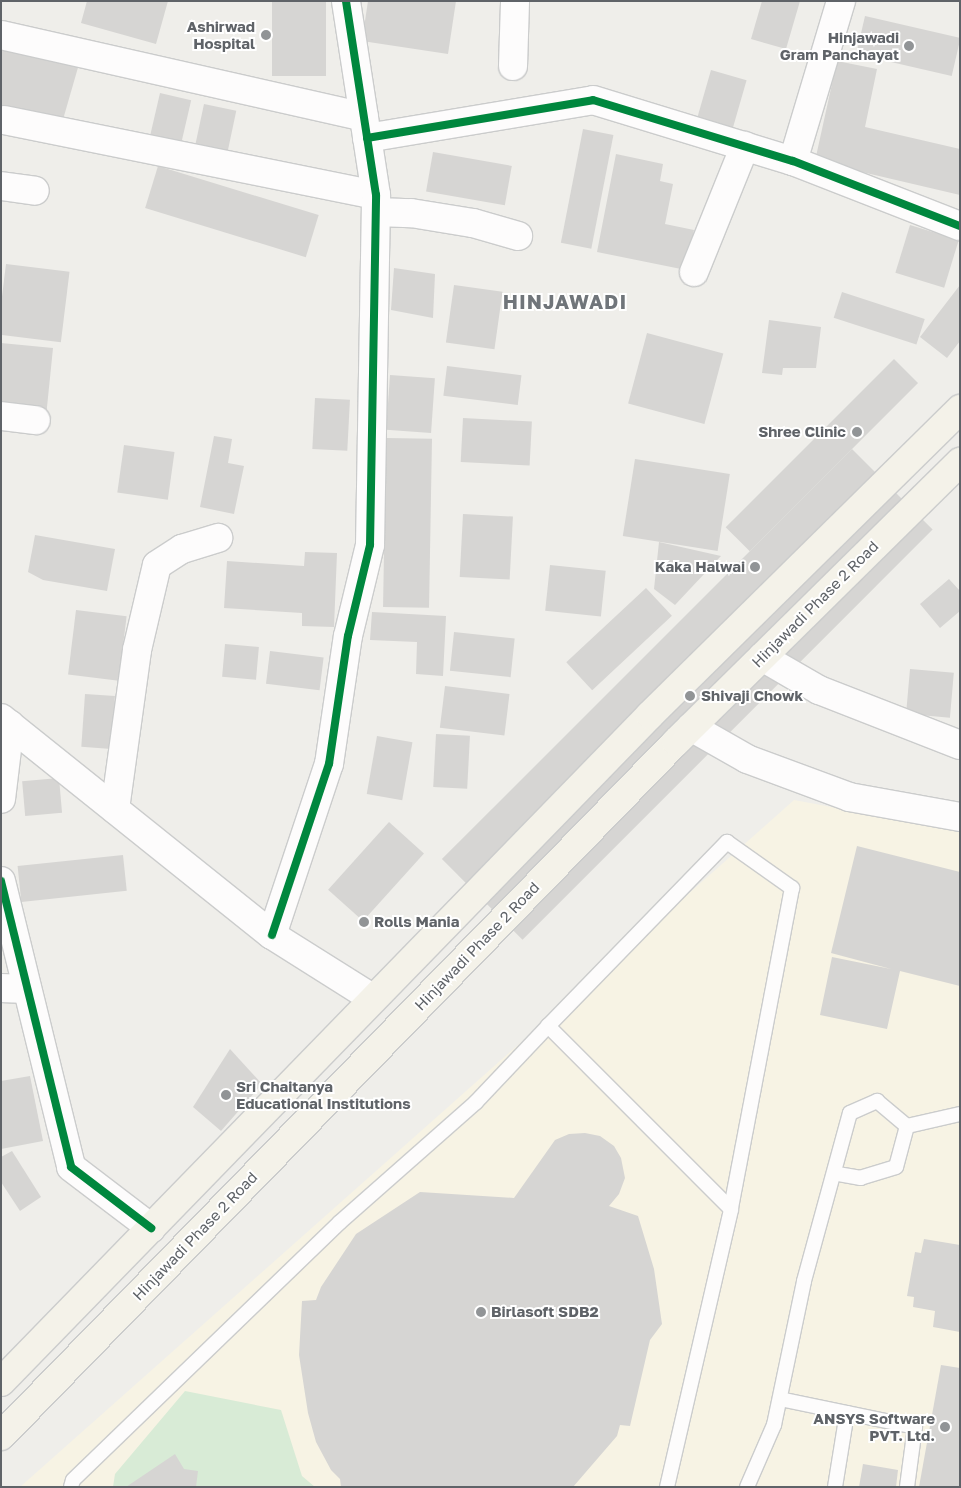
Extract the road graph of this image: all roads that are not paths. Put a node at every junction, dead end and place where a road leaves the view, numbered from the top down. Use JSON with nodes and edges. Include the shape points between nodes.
{"nodes":[{"id":1,"x":346,"y":1,"type":"edge"},
{"id":2,"x":515,"y":1,"type":"edge"},
{"id":3,"x":841,"y":1,"type":"edge"},
{"id":4,"x":1,"y":35,"type":"edge"},
{"id":5,"x":513,"y":66,"type":"dead end"},
{"id":6,"x":4,"y":120,"type":"dead end"},
{"id":7,"x":366,"y":128,"type":"junction"},
{"id":8,"x":745,"y":146,"type":"junction"},
{"id":9,"x":793,"y":161,"type":"junction"},
{"id":10,"x":1,"y":186,"type":"edge"},
{"id":11,"x":35,"y":192,"type":"dead end"},
{"id":12,"x":376,"y":204,"type":"junction"},
{"id":13,"x":960,"y":226,"type":"edge"},
{"id":14,"x":518,"y":236,"type":"dead end"},
{"id":15,"x":694,"y":272,"type":"dead end"},
{"id":16,"x":960,"y":409,"type":"edge"},
{"id":17,"x":1,"y":416,"type":"edge"},
{"id":18,"x":36,"y":420,"type":"dead end"},
{"id":19,"x":960,"y":462,"type":"edge"},
{"id":20,"x":218,"y":538,"type":"dead end"},
{"id":21,"x":762,"y":656,"type":"junction"},
{"id":22,"x":6,"y":722,"type":"edge"},
{"id":23,"x":691,"y":727,"type":"junction"},
{"id":24,"x":960,"y":745,"type":"edge"},
{"id":25,"x":1,"y":799,"type":"edge"},
{"id":26,"x":116,"y":809,"type":"junction"},
{"id":27,"x":960,"y":817,"type":"edge"},
{"id":28,"x":1,"y":881,"type":"edge"},
{"id":29,"x":272,"y":935,"type":"junction"},
{"id":30,"x":14,"y":988,"type":"edge"},
{"id":31,"x":372,"y":998,"type":"junction"},
{"id":32,"x":548,"y":1026,"type":"junction"},
{"id":33,"x":960,"y":1114,"type":"edge"},
{"id":34,"x":907,"y":1126,"type":"junction"},
{"id":35,"x":834,"y":1173,"type":"junction"},
{"id":36,"x":731,"y":1209,"type":"junction"},
{"id":37,"x":151,"y":1228,"type":"junction"},
{"id":38,"x":1,"y":1382,"type":"edge"},
{"id":39,"x":780,"y":1399,"type":"junction"},
{"id":40,"x":847,"y":1413,"type":"junction"},
{"id":41,"x":1,"y":1436,"type":"edge"},
{"id":42,"x":71,"y":1487,"type":"edge"},
{"id":43,"x":667,"y":1487,"type":"edge"},
{"id":44,"x":747,"y":1487,"type":"edge"},
{"id":45,"x":835,"y":1487,"type":"edge"},
{"id":46,"x":907,"y":1487,"type":"edge"}],
"edges":[{"from":1,"to":7,"type":"street"},
{"from":2,"to":5,"type":"street"},
{"from":3,"to":9,"type":"street"},
{"from":4,"to":7,"type":"street"},
{"from":6,"to":12,"type":"street"},
{"from":7,"to":8,"type":"street","via":[[592,100]]},
{"from":7,"to":12,"type":"street"},
{"from":8,"to":9,"type":"street"},
{"from":8,"to":15,"type":"street"},
{"from":9,"to":13,"type":"street"},
{"from":10,"to":11,"type":"street"},
{"from":12,"to":14,"type":"street"},
{"from":12,"to":29,"type":"street","via":[[370,545],[348,636],[329,764]]},
{"from":16,"to":31,"type":"main road","via":[[650,715]]},
{"from":17,"to":18,"type":"street"},
{"from":19,"to":21,"type":"main road","name":"Hinjawadi Phase 2 Road"},
{"from":20,"to":26,"type":"street","via":[[182,549],[157,565],[137,650]]},
{"from":21,"to":23,"type":"main road","name":"Hinjawadi Phase 2 Road"},
{"from":21,"to":24,"type":"street","via":[[819,690]]},
{"from":22,"to":25,"type":"street"},
{"from":22,"to":26,"type":"street"},
{"from":23,"to":27,"type":"street","via":[[746,759],[849,797]]},
{"from":23,"to":41,"type":"main road","name":"Hinjawadi Phase 2 Road"},
{"from":26,"to":29,"type":"street"},
{"from":28,"to":30,"type":"street"},
{"from":29,"to":31,"type":"street"},
{"from":30,"to":37,"type":"street","via":[[71,1167]]},
{"from":31,"to":37,"type":"main road"},
{"from":32,"to":36,"type":"lane"},
{"from":32,"to":36,"type":"lane","via":[[727,842],[792,888]]},
{"from":32,"to":42,"type":"lane","via":[[476,1102],[333,1229],[73,1480]]},
{"from":33,"to":34,"type":"lane"},
{"from":34,"to":35,"type":"lane","via":[[896,1168],[861,1178]]},
{"from":34,"to":35,"type":"lane","via":[[877,1101],[850,1113]]},
{"from":35,"to":39,"type":"lane","via":[[804,1281]]},
{"from":36,"to":43,"type":"lane"},
{"from":37,"to":38,"type":"main road"},
{"from":39,"to":40,"type":"lane"},
{"from":39,"to":44,"type":"lane","via":[[774,1424]]},
{"from":40,"to":45,"type":"lane"},
{"from":40,"to":46,"type":"lane","via":[[915,1427]]}]}
